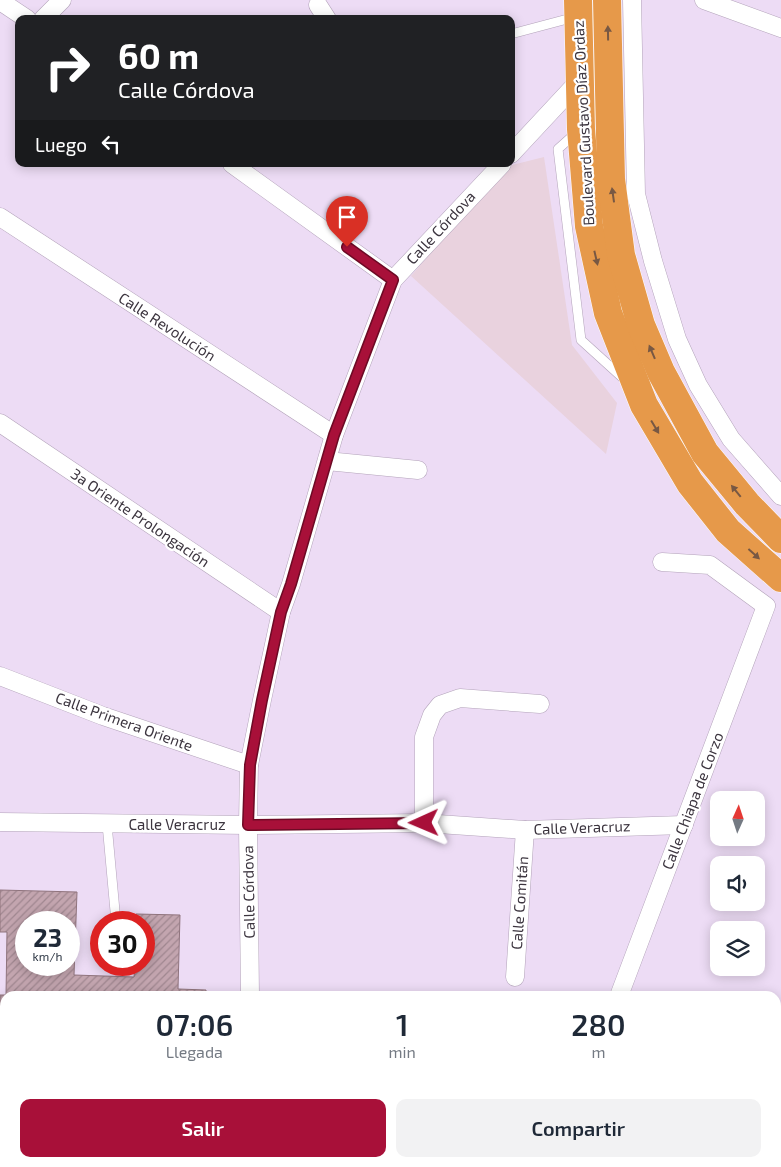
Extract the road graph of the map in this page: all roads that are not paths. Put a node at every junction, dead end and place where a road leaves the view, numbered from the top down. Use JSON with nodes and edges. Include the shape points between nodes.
{"nodes":[{"id":1,"x":62,"y":0,"type":"edge"},
{"id":2,"x":607,"y":0,"type":"edge"},
{"id":3,"x":632,"y":0,"type":"edge"},
{"id":4,"x":704,"y":0,"type":"edge"},
{"id":5,"x":0,"y":1,"type":"edge"},
{"id":6,"x":578,"y":8,"type":"edge"},
{"id":7,"x":21,"y":15,"type":"edge"},
{"id":8,"x":47,"y":15,"type":"edge"},
{"id":9,"x":781,"y":28,"type":"edge"},
{"id":10,"x":515,"y":32,"type":"edge"},
{"id":11,"x":579,"y":81,"type":"junction"},
{"id":12,"x":515,"y":150,"type":"edge"},
{"id":13,"x":239,"y":167,"type":"edge"},
{"id":14,"x":499,"y":167,"type":"edge"},
{"id":15,"x":0,"y":217,"type":"edge"},
{"id":16,"x":393,"y":280,"type":"junction"},
{"id":17,"x":0,"y":423,"type":"edge"},
{"id":18,"x":334,"y":435,"type":"junction"},
{"id":19,"x":327,"y":461,"type":"junction"},
{"id":20,"x":418,"y":470,"type":"dead end"},
{"id":21,"x":781,"y":496,"type":"edge"},
{"id":22,"x":781,"y":539,"type":"edge"},
{"id":23,"x":662,"y":562,"type":"dead end"},
{"id":24,"x":781,"y":578,"type":"edge"},
{"id":25,"x":281,"y":612,"type":"junction"},
{"id":26,"x":0,"y":676,"type":"edge"},
{"id":27,"x":540,"y":704,"type":"dead end"},
{"id":28,"x":250,"y":765,"type":"junction"},
{"id":29,"x":0,"y":822,"type":"edge"},
{"id":30,"x":424,"y":823,"type":"junction"},
{"id":31,"x":108,"y":824,"type":"junction"},
{"id":32,"x":684,"y":824,"type":"junction"},
{"id":33,"x":248,"y":825,"type":"junction"},
{"id":34,"x":525,"y":830,"type":"junction"},
{"id":35,"x":115,"y":911,"type":"edge"},
{"id":36,"x":515,"y":977,"type":"dead end"},
{"id":37,"x":250,"y":991,"type":"edge"},
{"id":38,"x":622,"y":991,"type":"edge"}],
"edges":[{"from":1,"to":8,"type":"street"},
{"from":22,"to":2,"type":"highway","name":"Boulevard Gustavo Díaz Ordaz","one_way":true,"via":[[705,453],[661,372],[641,325],[622,255],[611,179]]},
{"from":3,"to":21,"type":"street","via":[[636,194],[653,261],[677,339],[698,385],[731,439]]},
{"from":4,"to":9,"type":"street"},
{"from":5,"to":7,"type":"street"},
{"from":6,"to":10,"type":"lane"},
{"from":6,"to":11,"type":"highway","name":"Boulevard Gustavo Díaz Ordaz"},
{"from":11,"to":12,"type":"street"},
{"from":11,"to":24,"type":"highway","name":"Boulevard Gustavo Díaz Ordaz","one_way":true,"via":[[589,226],[608,312],[638,392],[690,483],[728,531]]},
{"from":13,"to":16,"type":"street"},
{"from":14,"to":16,"type":"street","name":"Calle Córdova"},
{"from":15,"to":18,"type":"street","name":"Calle Revolución"},
{"from":16,"to":18,"type":"street","name":"Calle Córdova"},
{"from":17,"to":25,"type":"street","name":"3a Oriente Prolongación"},
{"from":18,"to":19,"type":"street","name":"Calle Córdova"},
{"from":19,"to":20,"type":"street"},
{"from":19,"to":25,"type":"street","name":"Calle Córdova"},
{"from":23,"to":32,"type":"street","name":"Calle Chiapa de Corzo","via":[[710,565],[766,606]]},
{"from":25,"to":28,"type":"street","name":"Calle Córdova"},
{"from":26,"to":28,"type":"street","name":"Calle Primera Oriente","via":[[103,716]]},
{"from":27,"to":30,"type":"street","via":[[460,698],[440,705],[432,715],[424,737]]},
{"from":28,"to":33,"type":"street","name":"Calle Córdova"},
{"from":29,"to":31,"type":"street","name":"Calle Veracruz"},
{"from":30,"to":33,"type":"street","name":"Calle Veracruz"},
{"from":30,"to":34,"type":"street","name":"Calle Veracruz"},
{"from":31,"to":33,"type":"street","name":"Calle Veracruz"},
{"from":31,"to":35,"type":"lane"},
{"from":32,"to":34,"type":"street","name":"Calle Veracruz"},
{"from":32,"to":38,"type":"street","name":"Calle Chiapa de Corzo"},
{"from":33,"to":37,"type":"street","name":"Calle Córdova"},
{"from":34,"to":36,"type":"street","name":"Calle Comitán"}]}
